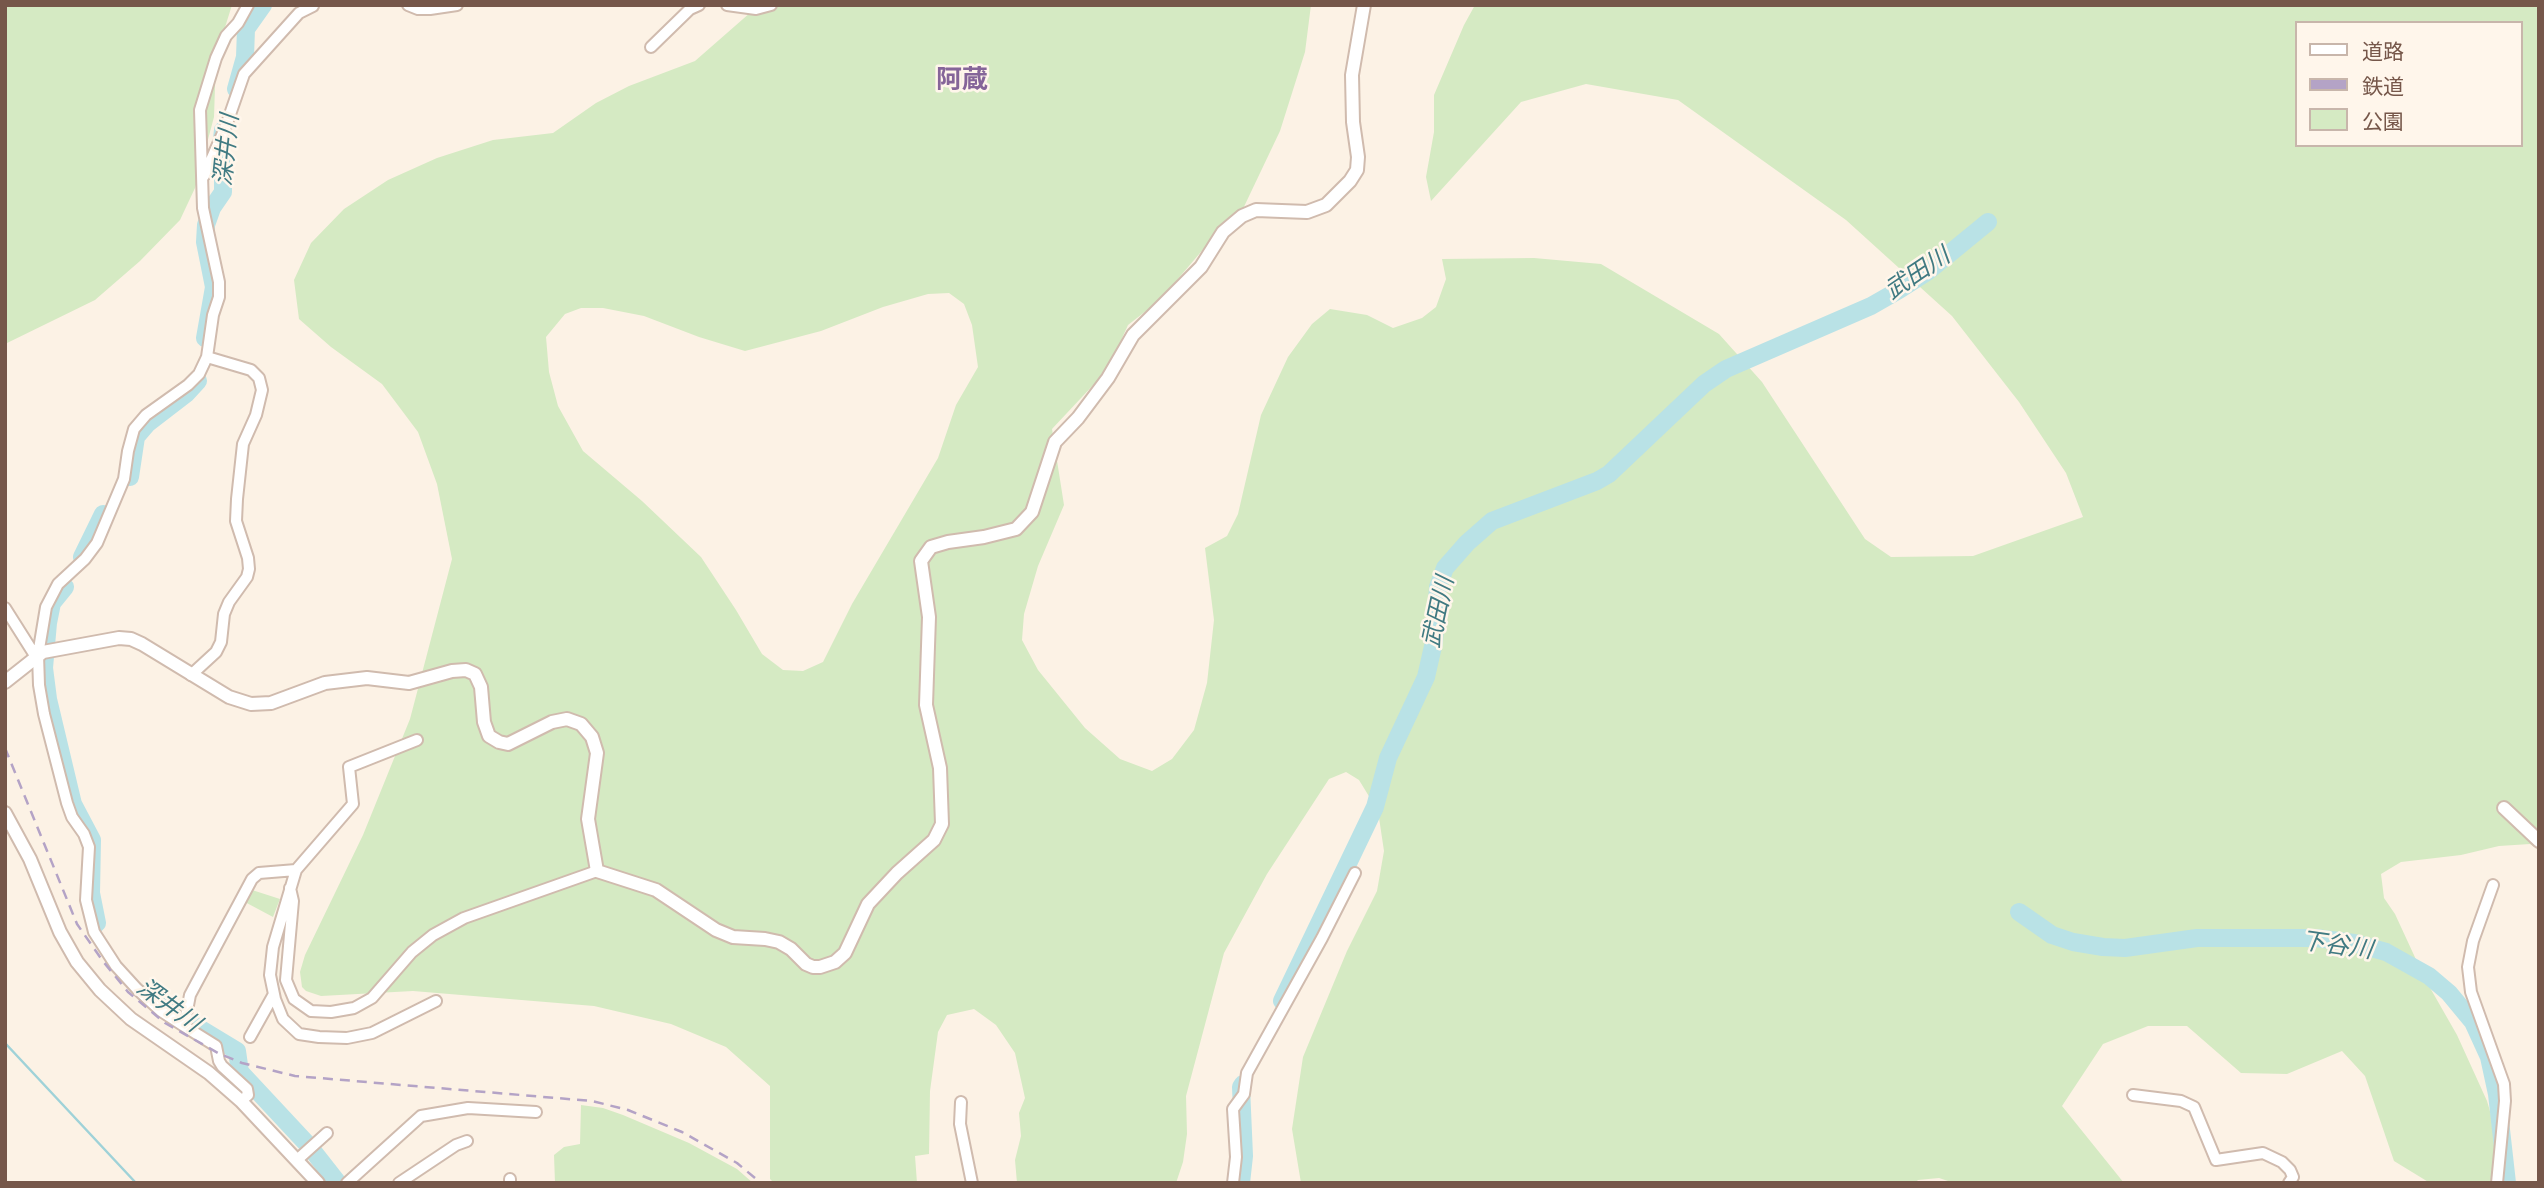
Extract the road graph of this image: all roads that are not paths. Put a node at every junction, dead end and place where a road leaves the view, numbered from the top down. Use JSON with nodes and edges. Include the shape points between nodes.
{"nodes":[{"id":1,"x":248,"y":5,"type":"edge"},
{"id":2,"x":321,"y":5,"type":"edge"},
{"id":3,"x":408,"y":5,"type":"edge"},
{"id":4,"x":457,"y":5,"type":"edge"},
{"id":5,"x":699,"y":5,"type":"edge"},
{"id":6,"x":727,"y":5,"type":"edge"},
{"id":7,"x":771,"y":5,"type":"edge"},
{"id":8,"x":1364,"y":5,"type":"edge"},
{"id":9,"x":312,"y":6,"type":"edge"},
{"id":10,"x":650,"y":47,"type":"dead end"},
{"id":11,"x":203,"y":178,"type":"junction"},
{"id":12,"x":207,"y":357,"type":"junction"},
{"id":13,"x":5,"y":608,"type":"edge"},
{"id":14,"x":41,"y":653,"type":"junction"},
{"id":15,"x":191,"y":675,"type":"junction"},
{"id":16,"x":5,"y":682,"type":"edge"},
{"id":17,"x":417,"y":740,"type":"dead end"},
{"id":18,"x":2504,"y":807,"type":"dead end"},
{"id":19,"x":5,"y":813,"type":"edge"},
{"id":20,"x":2539,"y":841,"type":"edge"},
{"id":21,"x":296,"y":870,"type":"junction"},
{"id":22,"x":597,"y":871,"type":"junction"},
{"id":23,"x":1355,"y":873,"type":"dead end"},
{"id":24,"x":290,"y":885,"type":"junction"},
{"id":25,"x":2493,"y":885,"type":"dead end"},
{"id":26,"x":274,"y":994,"type":"junction"},
{"id":27,"x":436,"y":1001,"type":"dead end"},
{"id":28,"x":186,"y":1021,"type":"junction"},
{"id":29,"x":250,"y":1037,"type":"dead end"},
{"id":30,"x":2133,"y":1095,"type":"dead end"},
{"id":31,"x":241,"y":1101,"type":"junction"},
{"id":32,"x":961,"y":1102,"type":"dead end"},
{"id":33,"x":536,"y":1112,"type":"dead end"},
{"id":34,"x":327,"y":1133,"type":"dead end"},
{"id":35,"x":467,"y":1141,"type":"dead end"},
{"id":36,"x":297,"y":1160,"type":"junction"},
{"id":37,"x":317,"y":1183,"type":"edge"},
{"id":38,"x":347,"y":1183,"type":"edge"},
{"id":39,"x":399,"y":1183,"type":"edge"},
{"id":40,"x":972,"y":1183,"type":"edge"},
{"id":41,"x":1233,"y":1183,"type":"edge"},
{"id":42,"x":2289,"y":1183,"type":"edge"},
{"id":43,"x":2497,"y":1183,"type":"edge"}],
"edges":[{"from":1,"to":11,"type":"street","via":[[226,36],[200,110]]},
{"from":2,"to":9,"type":"street"},
{"from":3,"to":4,"type":"street","via":[[430,9]]},
{"from":5,"to":10,"type":"street"},
{"from":6,"to":7,"type":"street","via":[[756,9]]},
{"from":8,"to":22,"type":"street","via":[[1352,75],[1358,157],[1350,181],[1326,205],[1307,212],[1256,210],[1242,215],[1223,232],[1201,267],[1133,335],[1108,378],[1055,442],[1032,512],[1016,529],[931,547],[921,561],[929,617],[926,705],[940,768],[942,824],[934,840],[868,904],[845,953],[827,965],[813,967],[779,942],[733,937],[656,890]]},
{"from":9,"to":11,"type":"street","via":[[299,13],[244,74]]},
{"from":11,"to":12,"type":"street","via":[[203,208],[219,282]]},
{"from":12,"to":14,"type":"street","via":[[188,385],[134,429],[124,479],[97,543],[58,584],[46,607]]},
{"from":12,"to":15,"type":"street","via":[[251,370],[262,390],[243,444],[236,499],[236,521],[249,569],[224,614],[216,652]]},
{"from":13,"to":14,"type":"street"},
{"from":14,"to":15,"type":"street","via":[[131,639]]},
{"from":14,"to":16,"type":"street"},
{"from":14,"to":28,"type":"street","via":[[39,685],[44,714],[67,803],[89,847],[86,900],[94,932],[137,989],[161,1011]]},
{"from":15,"to":22,"type":"street","via":[[251,704],[271,703],[325,683],[368,678],[409,683],[466,670],[475,674],[481,687],[489,736],[499,742],[508,744],[552,722],[568,719],[582,724],[597,753],[588,819]]},
{"from":17,"to":21,"type":"street","via":[[349,767],[353,804]]},
{"from":18,"to":20,"type":"street"},
{"from":19,"to":31,"type":"street","via":[[77,962],[131,1020],[209,1073]]},
{"from":21,"to":24,"type":"street"},
{"from":21,"to":28,"type":"street","via":[[259,873],[252,879],[190,995]]},
{"from":22,"to":24,"type":"street","via":[[464,918],[412,952],[372,998],[354,1008],[331,1012],[311,1011],[294,999],[286,980],[293,901]]},
{"from":23,"to":41,"type":"street","via":[[1247,1073],[1244,1094],[1233,1109]]},
{"from":24,"to":26,"type":"street","via":[[273,947],[270,975]]},
{"from":25,"to":43,"type":"street","via":[[2468,967],[2471,992],[2504,1084]]},
{"from":26,"to":27,"type":"street","via":[[283,1019],[299,1034],[319,1037],[372,1033]]},
{"from":26,"to":29,"type":"street"},
{"from":28,"to":31,"type":"street","via":[[216,1046],[222,1066],[247,1088],[248,1095]]},
{"from":30,"to":42,"type":"street","via":[[2194,1107],[2217,1160],[2263,1153],[2290,1170],[2293,1177]]},
{"from":31,"to":36,"type":"street"},
{"from":32,"to":40,"type":"street","via":[[960,1124]]},
{"from":33,"to":38,"type":"street","via":[[468,1108],[421,1116]]},
{"from":34,"to":36,"type":"street"},
{"from":35,"to":39,"type":"street"},
{"from":36,"to":37,"type":"street"}]}
